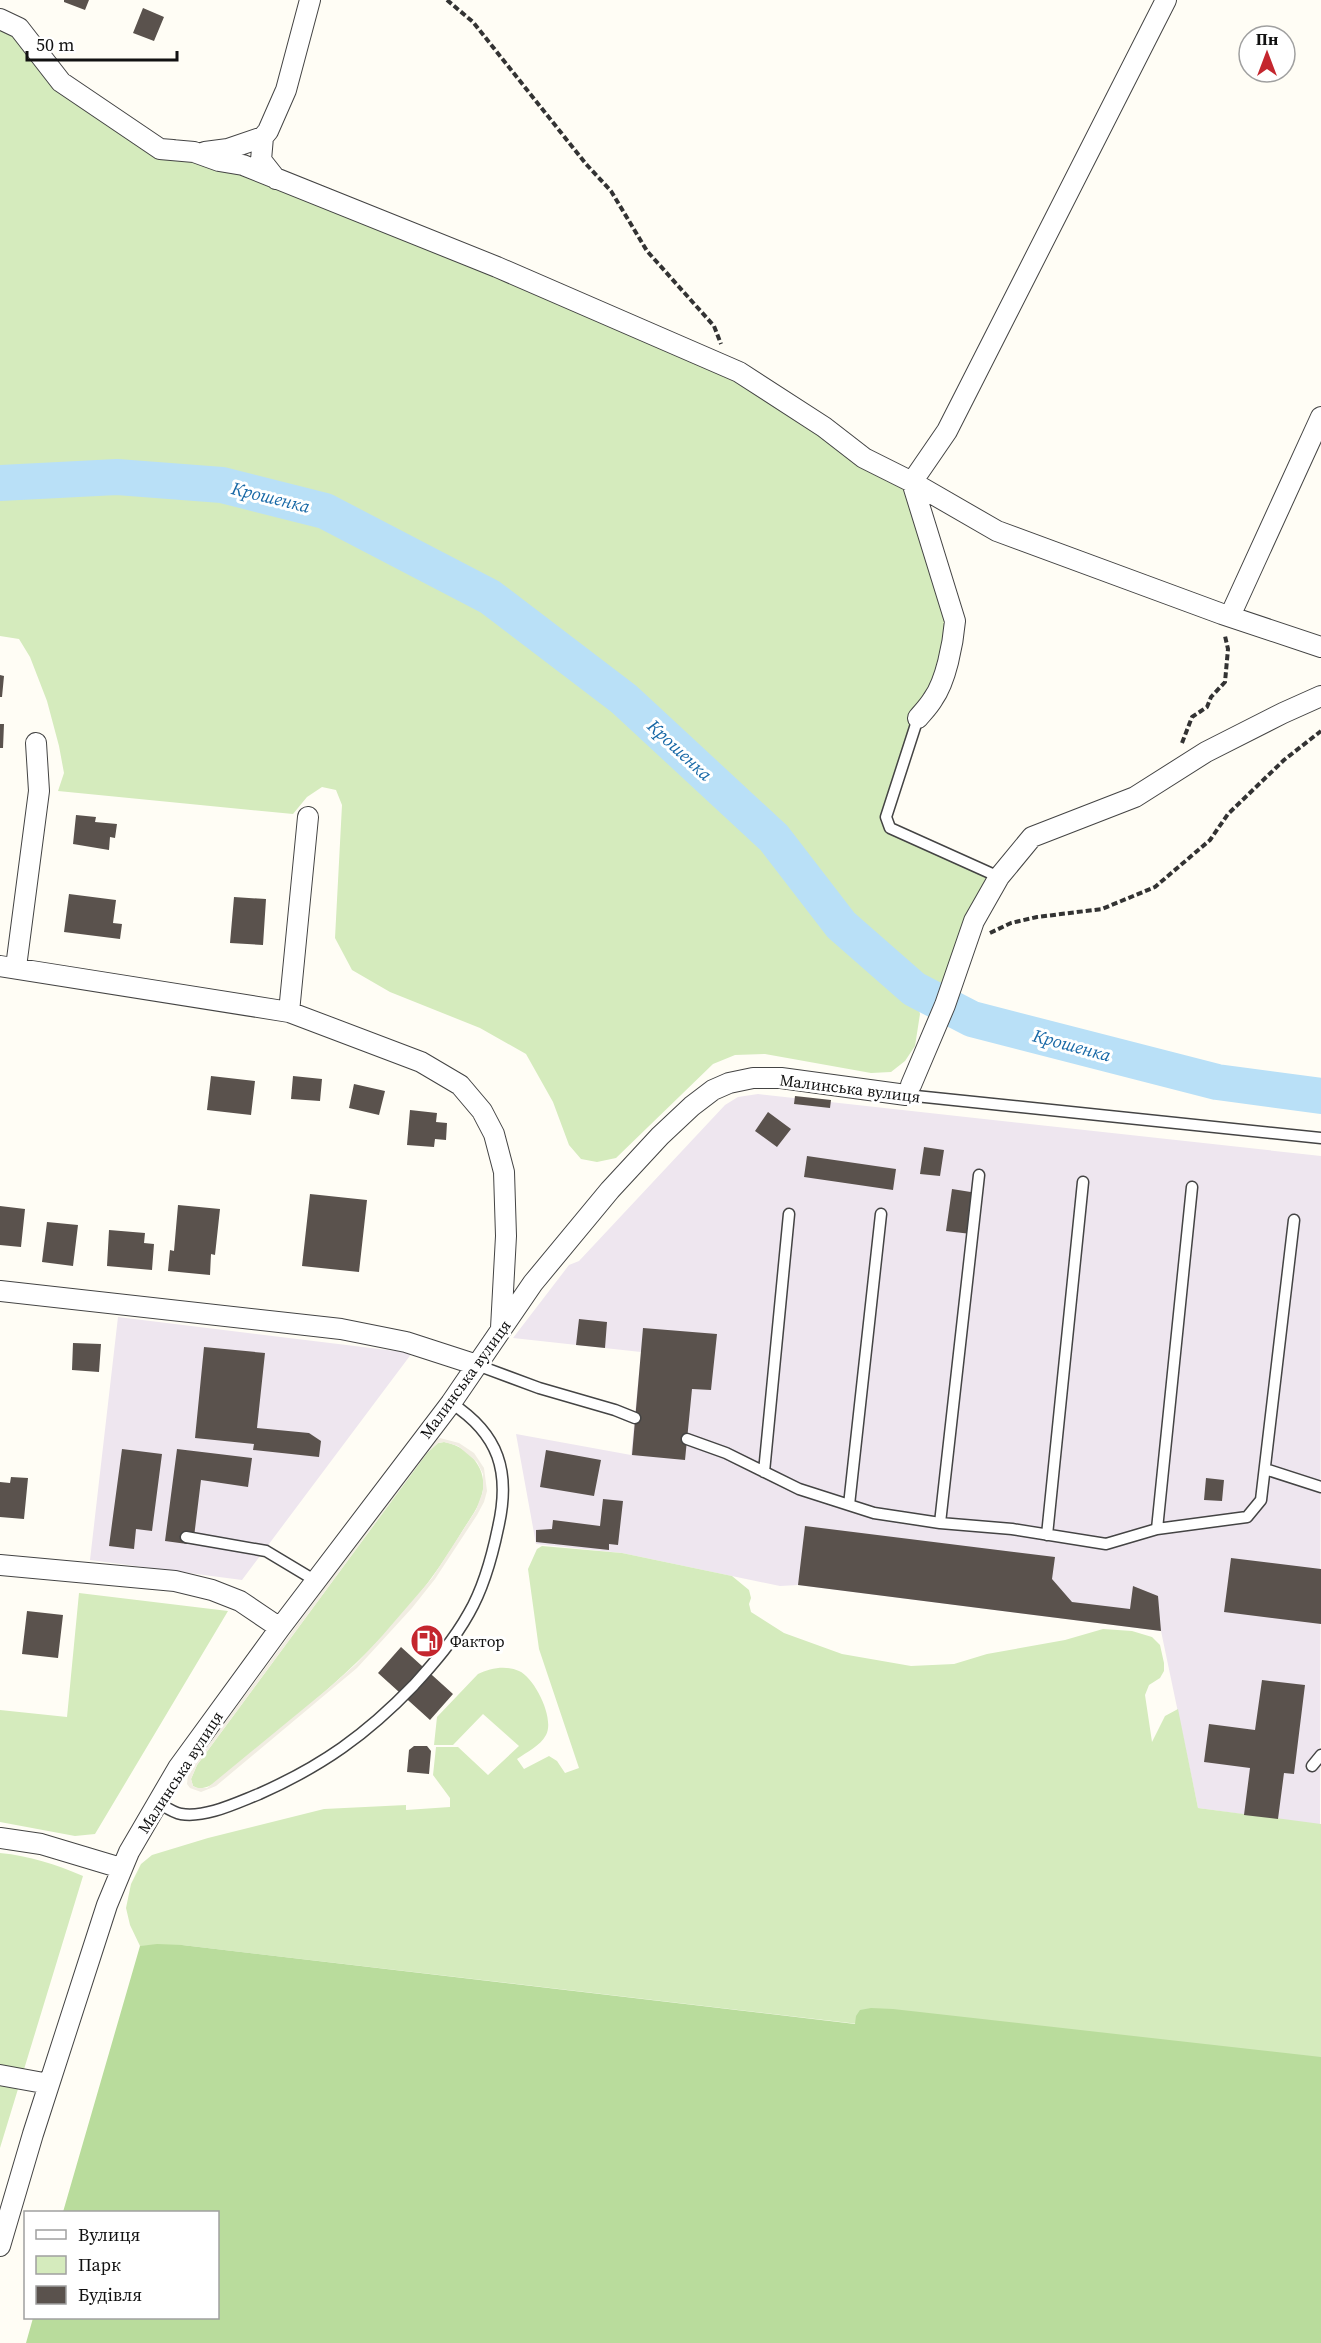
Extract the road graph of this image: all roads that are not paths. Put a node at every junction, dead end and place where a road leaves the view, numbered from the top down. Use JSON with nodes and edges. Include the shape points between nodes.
{"nodes":[{"id":1,"x":310,"y":0,"type":"edge"},
{"id":2,"x":1166,"y":0,"type":"edge"},
{"id":3,"x":0,"y":19,"type":"edge"},
{"id":4,"x":263,"y":138,"type":"junction"},
{"id":5,"x":194,"y":152,"type":"junction"},
{"id":6,"x":276,"y":179,"type":"junction"},
{"id":7,"x":1321,"y":417,"type":"edge"},
{"id":8,"x":912,"y":482,"type":"junction"},
{"id":9,"x":1222,"y":613,"type":"junction"},
{"id":10,"x":1321,"y":647,"type":"edge"},
{"id":11,"x":1321,"y":696,"type":"edge"},
{"id":12,"x":918,"y":718,"type":"joint"},
{"id":13,"x":36,"y":743,"type":"dead end"},
{"id":14,"x":308,"y":817,"type":"dead end"},
{"id":15,"x":999,"y":877,"type":"junction"},
{"id":16,"x":8,"y":966,"type":"edge"},
{"id":17,"x":289,"y":1012,"type":"junction"},
{"id":18,"x":908,"y":1090,"type":"junction"},
{"id":19,"x":1321,"y":1138,"type":"edge"},
{"id":20,"x":979,"y":1175,"type":"dead end"},
{"id":21,"x":1083,"y":1182,"type":"dead end"},
{"id":22,"x":1192,"y":1187,"type":"dead end"},
{"id":23,"x":789,"y":1214,"type":"dead end"},
{"id":24,"x":881,"y":1214,"type":"dead end"},
{"id":25,"x":1294,"y":1220,"type":"dead end"},
{"id":26,"x":0,"y":1291,"type":"edge"},
{"id":27,"x":501,"y":1329,"type":"junction"},
{"id":28,"x":477,"y":1365,"type":"junction"},
{"id":29,"x":451,"y":1402,"type":"junction"},
{"id":30,"x":635,"y":1418,"type":"dead end"},
{"id":31,"x":687,"y":1439,"type":"dead end"},
{"id":32,"x":1265,"y":1469,"type":"junction"},
{"id":33,"x":764,"y":1472,"type":"junction"},
{"id":34,"x":1321,"y":1487,"type":"edge"},
{"id":35,"x":849,"y":1505,"type":"junction"},
{"id":36,"x":940,"y":1523,"type":"junction"},
{"id":37,"x":1157,"y":1529,"type":"junction"},
{"id":38,"x":1047,"y":1535,"type":"junction"},
{"id":39,"x":186,"y":1537,"type":"dead end"},
{"id":40,"x":0,"y":1565,"type":"edge"},
{"id":41,"x":316,"y":1581,"type":"junction"},
{"id":42,"x":280,"y":1628,"type":"junction"},
{"id":43,"x":1321,"y":1755,"type":"edge"},
{"id":44,"x":1312,"y":1766,"type":"dead end"},
{"id":45,"x":157,"y":1802,"type":"junction"},
{"id":46,"x":0,"y":1838,"type":"edge"},
{"id":47,"x":121,"y":1868,"type":"junction"},
{"id":48,"x":0,"y":2074,"type":"edge"},
{"id":49,"x":50,"y":2084,"type":"junction"},
{"id":50,"x":0,"y":2246,"type":"edge"}],
"edges":[{"from":1,"to":4,"type":"street","via":[[286,90]]},
{"from":2,"to":8,"type":"street","via":[[947,431]]},
{"from":3,"to":5,"type":"street","via":[[19,28],[61,82],[160,149]]},
{"from":4,"to":5,"type":"street","via":[[228,149]]},
{"from":4,"to":6,"type":"street","via":[[261,160]]},
{"from":5,"to":6,"type":"street"},
{"from":6,"to":8,"type":"street","via":[[497,267],[739,372],[864,458]]},
{"from":7,"to":9,"type":"street"},
{"from":8,"to":9,"type":"street","via":[[997,531]]},
{"from":8,"to":12,"type":"street","via":[[955,621],[954,639],[935,698]]},
{"from":9,"to":10,"type":"street"},
{"from":11,"to":15,"type":"street","via":[[1216,747],[1135,797],[1032,837]]},
{"from":12,"to":15,"type":"lane","via":[[886,817],[890,828]]},
{"from":13,"to":16,"type":"street","via":[[39,791]]},
{"from":14,"to":17,"type":"street"},
{"from":15,"to":18,"type":"street","via":[[974,921],[945,1005]]},
{"from":16,"to":17,"type":"street"},
{"from":17,"to":27,"type":"street","via":[[421,1062],[460,1085],[482,1111],[494,1134],[504,1172],[506,1272]]},
{"from":18,"to":19,"type":"lane","name":"Малинська вулиця"},
{"from":18,"to":27,"type":"street","name":"Малинська вулиця","via":[[753,1078],[713,1090],[668,1129],[610,1190],[533,1283]]},
{"from":20,"to":36,"type":"lane"},
{"from":21,"to":38,"type":"lane"},
{"from":22,"to":37,"type":"lane"},
{"from":23,"to":33,"type":"lane"},
{"from":24,"to":35,"type":"lane"},
{"from":25,"to":32,"type":"lane"},
{"from":26,"to":28,"type":"street","via":[[341,1329],[406,1342]]},
{"from":27,"to":28,"type":"street","name":"Малинська вулиця"},
{"from":28,"to":29,"type":"street","name":"Малинська вулиця"},
{"from":28,"to":30,"type":"lane"},
{"from":29,"to":41,"type":"street","name":"Малинська вулиця"},
{"from":29,"to":45,"type":"lane","via":[[488,1434],[500,1461],[502,1510],[485,1578],[469,1613],[440,1657],[352,1743],[299,1776],[204,1813],[180,1814]]},
{"from":31,"to":33,"type":"lane"},
{"from":32,"to":34,"type":"lane"},
{"from":32,"to":37,"type":"lane","via":[[1261,1500],[1247,1517]]},
{"from":33,"to":35,"type":"lane","via":[[799,1489]]},
{"from":35,"to":36,"type":"lane"},
{"from":36,"to":38,"type":"lane"},
{"from":37,"to":38,"type":"lane","via":[[1106,1544]]},
{"from":39,"to":41,"type":"lane","via":[[266,1551]]},
{"from":40,"to":42,"type":"street","via":[[175,1581],[240,1601]]},
{"from":41,"to":42,"type":"street","name":"Малинська вулиця"},
{"from":42,"to":45,"type":"street","name":"Малинська вулиця"},
{"from":43,"to":44,"type":"lane"},
{"from":45,"to":47,"type":"street","name":"Малинська вулиця"},
{"from":46,"to":47,"type":"street","via":[[41,1844]]},
{"from":47,"to":49,"type":"street","name":"Малинська вулиця"},
{"from":48,"to":49,"type":"street"},
{"from":49,"to":50,"type":"street","name":"Малинська вулиця"}]}
